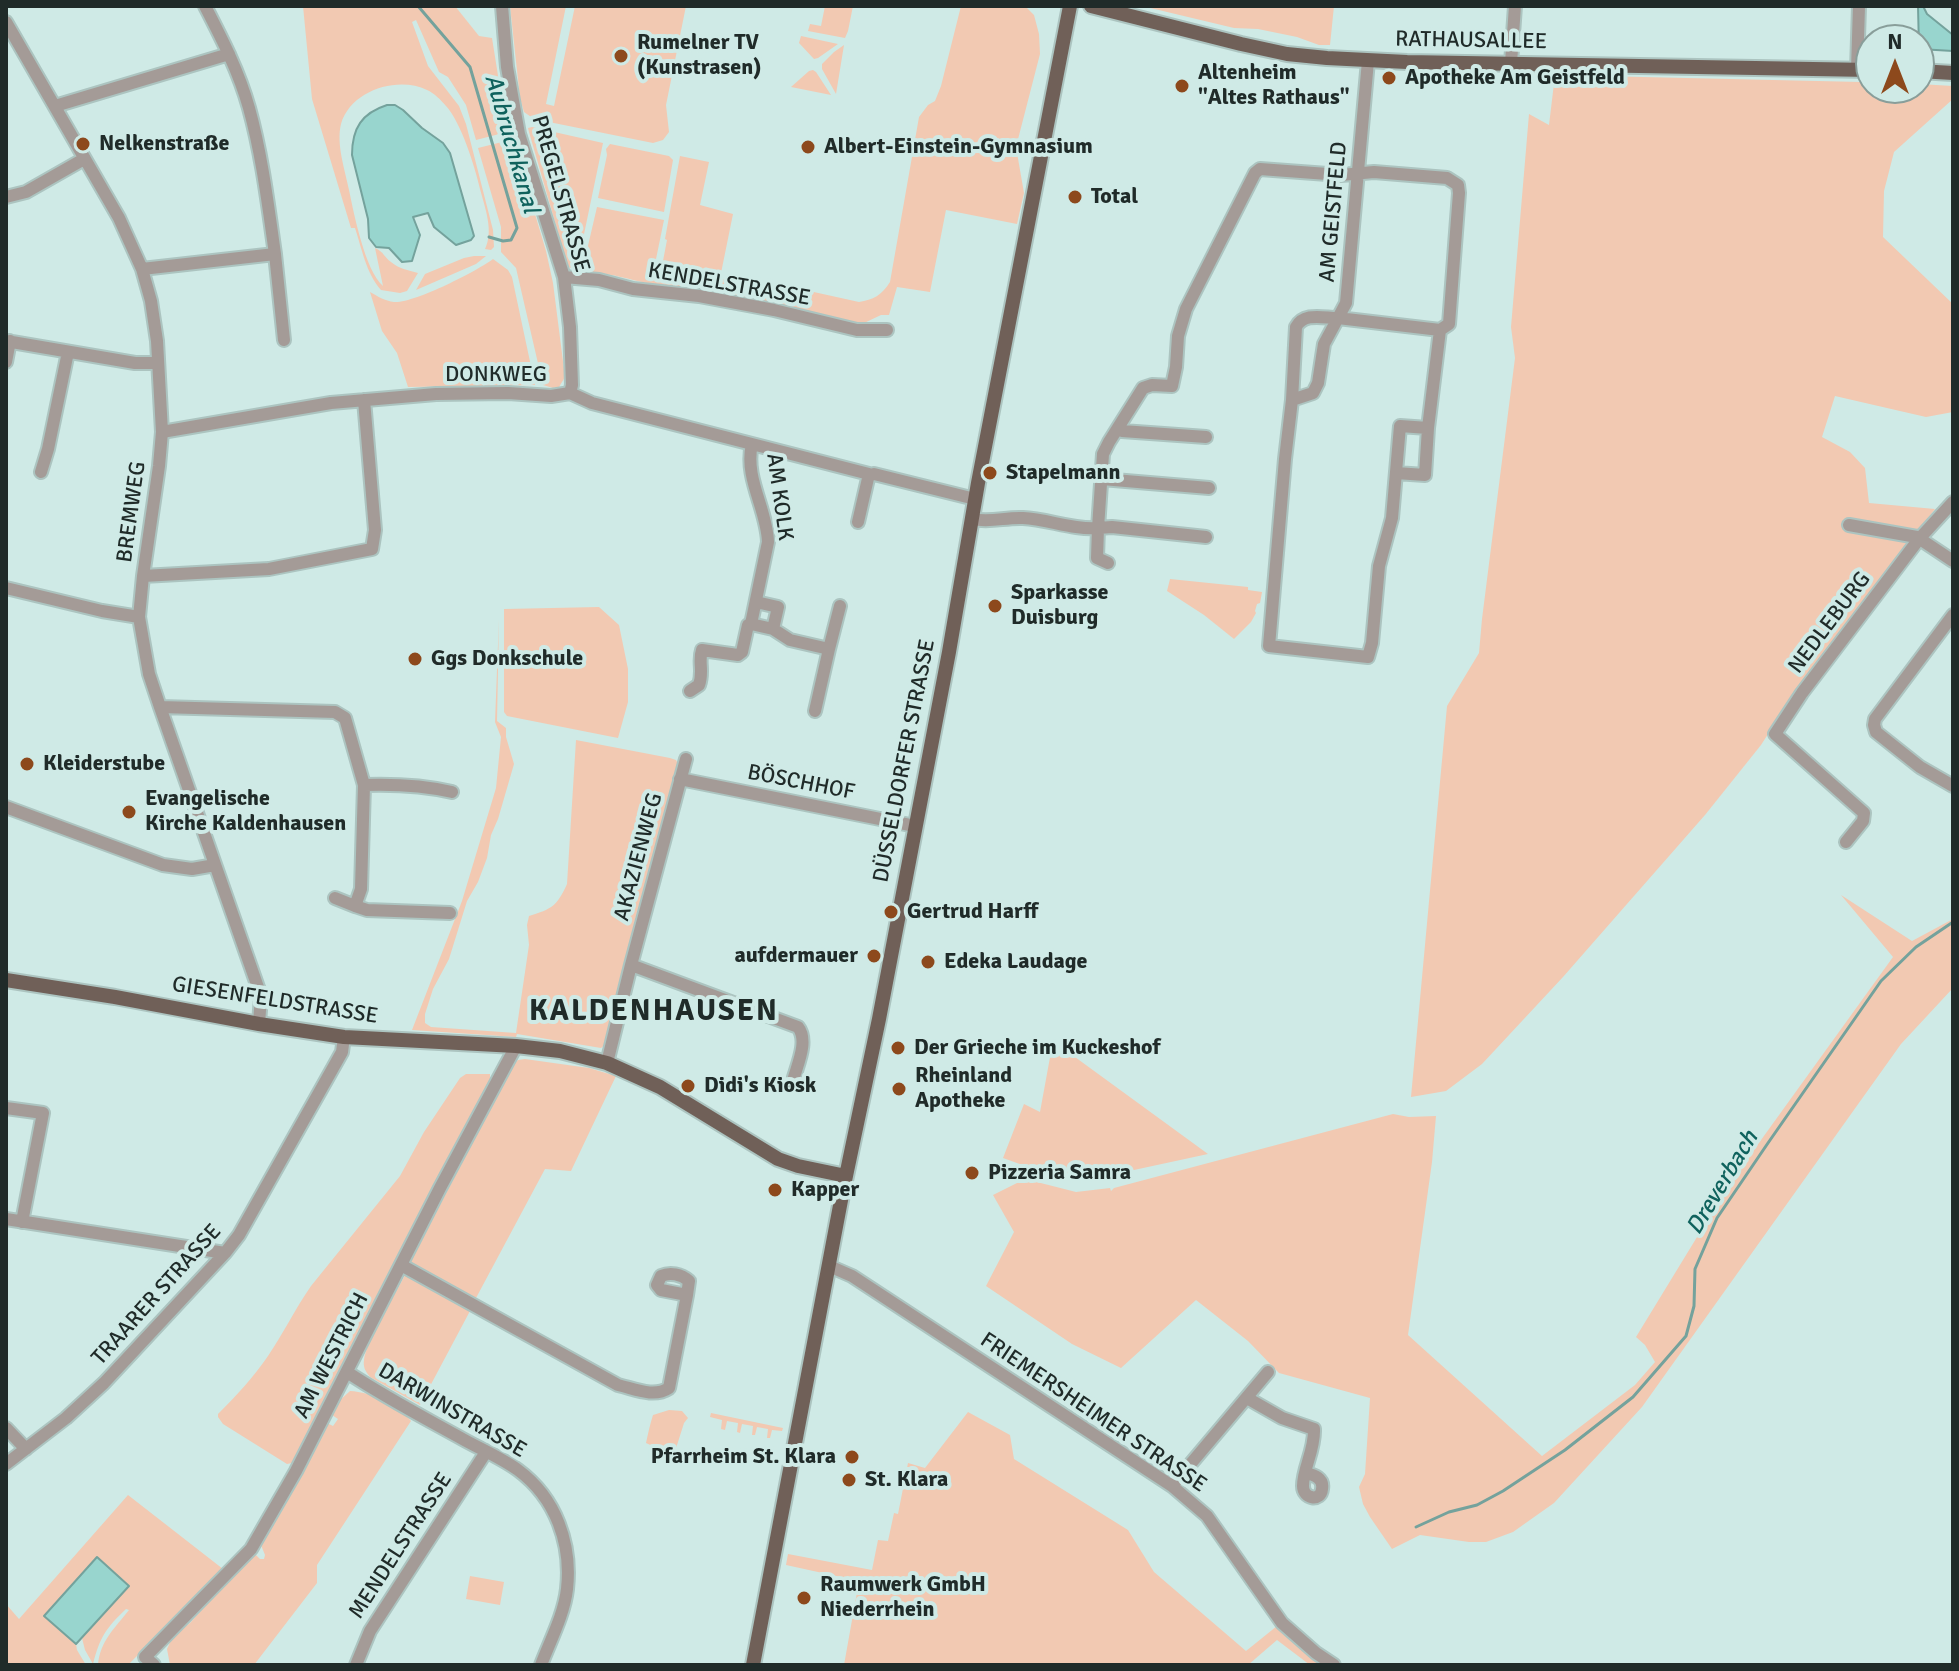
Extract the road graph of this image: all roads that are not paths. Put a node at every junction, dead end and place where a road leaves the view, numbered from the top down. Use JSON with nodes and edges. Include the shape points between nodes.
{"nodes":[{"id":1,"x":205,"y":6,"type":"edge"},
{"id":2,"x":502,"y":6,"type":"edge"},
{"id":3,"x":1070,"y":6,"type":"edge"},
{"id":4,"x":1091,"y":6,"type":"edge"},
{"id":5,"x":1515,"y":6,"type":"edge"},
{"id":6,"x":6,"y":22,"type":"edge"},
{"id":7,"x":229,"y":54,"type":"junction"},
{"id":8,"x":1368,"y":61,"type":"junction"},
{"id":9,"x":1511,"y":63,"type":"junction"},
{"id":10,"x":1855,"y":70,"type":"edge"},
{"id":11,"x":55,"y":106,"type":"junction"},
{"id":12,"x":84,"y":159,"type":"junction"},
{"id":13,"x":1358,"y":174,"type":"junction"},
{"id":14,"x":6,"y":197,"type":"edge"},
{"id":15,"x":275,"y":254,"type":"junction"},
{"id":16,"x":142,"y":269,"type":"junction"},
{"id":17,"x":564,"y":277,"type":"junction"},
{"id":18,"x":1338,"y":318,"type":"junction"},
{"id":19,"x":887,"y":330,"type":"dead end"},
{"id":20,"x":1440,"y":330,"type":"junction"},
{"id":21,"x":284,"y":340,"type":"dead end"},
{"id":22,"x":8,"y":341,"type":"edge"},
{"id":23,"x":68,"y":352,"type":"junction"},
{"id":24,"x":6,"y":362,"type":"edge"},
{"id":25,"x":158,"y":363,"type":"junction"},
{"id":26,"x":570,"y":393,"type":"junction"},
{"id":27,"x":364,"y":400,"type":"junction"},
{"id":28,"x":1292,"y":400,"type":"junction"},
{"id":29,"x":1118,"y":428,"type":"junction"},
{"id":30,"x":1428,"y":428,"type":"junction"},
{"id":31,"x":162,"y":432,"type":"junction"},
{"id":32,"x":1206,"y":437,"type":"dead end"},
{"id":33,"x":752,"y":444,"type":"junction"},
{"id":34,"x":41,"y":472,"type":"dead end"},
{"id":35,"x":1396,"y":473,"type":"junction"},
{"id":36,"x":872,"y":474,"type":"junction"},
{"id":37,"x":1102,"y":479,"type":"junction"},
{"id":38,"x":1209,"y":488,"type":"dead end"},
{"id":39,"x":975,"y":499,"type":"junction"},
{"id":40,"x":1953,"y":502,"type":"edge"},
{"id":41,"x":972,"y":519,"type":"junction"},
{"id":42,"x":858,"y":522,"type":"dead end"},
{"id":43,"x":1849,"y":525,"type":"dead end"},
{"id":44,"x":1098,"y":528,"type":"junction"},
{"id":45,"x":1206,"y":537,"type":"dead end"},
{"id":46,"x":1919,"y":539,"type":"junction"},
{"id":47,"x":1953,"y":561,"type":"edge"},
{"id":48,"x":1108,"y":563,"type":"dead end"},
{"id":49,"x":143,"y":576,"type":"junction"},
{"id":50,"x":6,"y":588,"type":"edge"},
{"id":51,"x":756,"y":602,"type":"junction"},
{"id":52,"x":840,"y":606,"type":"dead end"},
{"id":53,"x":1953,"y":615,"type":"edge"},
{"id":54,"x":139,"y":617,"type":"junction"},
{"id":55,"x":751,"y":624,"type":"junction"},
{"id":56,"x":773,"y":629,"type":"junction"},
{"id":57,"x":829,"y":649,"type":"junction"},
{"id":58,"x":690,"y":691,"type":"dead end"},
{"id":59,"x":160,"y":707,"type":"junction"},
{"id":60,"x":815,"y":711,"type":"dead end"},
{"id":61,"x":686,"y":759,"type":"dead end"},
{"id":62,"x":680,"y":779,"type":"junction"},
{"id":63,"x":364,"y":785,"type":"junction"},
{"id":64,"x":1953,"y":786,"type":"edge"},
{"id":65,"x":452,"y":792,"type":"dead end"},
{"id":66,"x":6,"y":807,"type":"edge"},
{"id":67,"x":915,"y":826,"type":"junction"},
{"id":68,"x":1846,"y":842,"type":"dead end"},
{"id":69,"x":215,"y":865,"type":"junction"},
{"id":70,"x":335,"y":898,"type":"dead end"},
{"id":71,"x":355,"y":906,"type":"junction"},
{"id":72,"x":450,"y":913,"type":"dead end"},
{"id":73,"x":631,"y":965,"type":"junction"},
{"id":74,"x":6,"y":980,"type":"edge"},
{"id":75,"x":259,"y":1024,"type":"junction"},
{"id":76,"x":344,"y":1037,"type":"junction"},
{"id":77,"x":516,"y":1046,"type":"junction"},
{"id":78,"x":607,"y":1063,"type":"junction"},
{"id":79,"x":793,"y":1081,"type":"dead end"},
{"id":80,"x":6,"y":1108,"type":"edge"},
{"id":81,"x":846,"y":1176,"type":"junction"},
{"id":82,"x":6,"y":1219,"type":"edge"},
{"id":83,"x":22,"y":1222,"type":"junction"},
{"id":84,"x":225,"y":1253,"type":"junction"},
{"id":85,"x":401,"y":1265,"type":"junction"},
{"id":86,"x":829,"y":1266,"type":"junction"},
{"id":87,"x":687,"y":1295,"type":"dead end"},
{"id":88,"x":347,"y":1372,"type":"junction"},
{"id":89,"x":1268,"y":1372,"type":"dead end"},
{"id":90,"x":1247,"y":1398,"type":"junction"},
{"id":91,"x":6,"y":1428,"type":"edge"},
{"id":92,"x":26,"y":1449,"type":"junction"},
{"id":93,"x":486,"y":1452,"type":"junction"},
{"id":94,"x":6,"y":1464,"type":"edge"},
{"id":95,"x":1306,"y":1473,"type":"dead end"},
{"id":96,"x":1172,"y":1486,"type":"junction"},
{"id":97,"x":150,"y":1661,"type":"edge"},
{"id":98,"x":356,"y":1665,"type":"edge"},
{"id":99,"x":541,"y":1665,"type":"edge"},
{"id":100,"x":753,"y":1665,"type":"edge"},
{"id":101,"x":1334,"y":1665,"type":"edge"}],
"edges":[{"from":1,"to":7,"type":"street"},
{"from":2,"to":17,"type":"street","name":"PREGELSTRASSE","via":[[519,134]]},
{"from":3,"to":39,"type":"main road","name":"DÜSSELDORFER STRASSE"},
{"from":4,"to":8,"type":"main road","name":"RATHAUSALLEE","via":[[1287,54]]},
{"from":5,"to":9,"type":"street"},
{"from":6,"to":11,"type":"street","name":"BREMWEG"},
{"from":7,"to":11,"type":"street"},
{"from":7,"to":15,"type":"street","via":[[249,106]]},
{"from":8,"to":9,"type":"main road","name":"RATHAUSALLEE"},
{"from":8,"to":13,"type":"street","name":"AM GEISTFELD"},
{"from":9,"to":10,"type":"main road","name":"RATHAUSALLEE"},
{"from":11,"to":12,"type":"street","name":"BREMWEG"},
{"from":12,"to":14,"type":"street","via":[[26,192]]},
{"from":12,"to":16,"type":"street","name":"BREMWEG"},
{"from":13,"to":18,"type":"street","name":"AM GEISTFELD","via":[[1346,303]]},
{"from":13,"to":20,"type":"street","via":[[1447,178],[1458,185],[1449,324]]},
{"from":13,"to":29,"type":"street","via":[[1267,169],[1255,173],[1186,309],[1172,386],[1143,388]]},
{"from":15,"to":16,"type":"street"},
{"from":15,"to":21,"type":"street"},
{"from":16,"to":25,"type":"street","name":"BREMWEG"},
{"from":17,"to":19,"type":"street","name":"KENDELSTRASSE","via":[[699,296],[857,330]]},
{"from":17,"to":26,"type":"street","name":"PREGELSTRASSE"},
{"from":18,"to":20,"type":"street"},
{"from":18,"to":28,"type":"street","name":"AM GEISTFELD","via":[[1324,344],[1313,393]]},
{"from":18,"to":28,"type":"street","via":[[1299,321]]},
{"from":20,"to":30,"type":"street"},
{"from":22,"to":23,"type":"street"},
{"from":22,"to":24,"type":"street"},
{"from":23,"to":25,"type":"street"},
{"from":23,"to":34,"type":"street"},
{"from":25,"to":31,"type":"street","name":"BREMWEG"},
{"from":26,"to":27,"type":"street","name":"DONKWEG"},
{"from":26,"to":33,"type":"street","name":"DONKWEG"},
{"from":27,"to":31,"type":"street","name":"DONKWEG"},
{"from":27,"to":49,"type":"street","via":[[375,530],[372,549],[269,569]]},
{"from":28,"to":35,"type":"street","via":[[1269,646],[1368,657]]},
{"from":29,"to":32,"type":"street"},
{"from":29,"to":37,"type":"street","via":[[1103,454]]},
{"from":30,"to":35,"type":"street","via":[[1400,426]]},
{"from":30,"to":35,"type":"street","via":[[1425,475]]},
{"from":31,"to":49,"type":"street","name":"BREMWEG"},
{"from":33,"to":36,"type":"street","name":"DONKWEG"},
{"from":33,"to":51,"type":"street","name":"AM KOLK","via":[[753,482],[768,542]]},
{"from":36,"to":39,"type":"street","name":"DONKWEG"},
{"from":36,"to":42,"type":"street"},
{"from":37,"to":38,"type":"street"},
{"from":37,"to":44,"type":"street"},
{"from":39,"to":41,"type":"main road","name":"DÜSSELDORFER STRASSE"},
{"from":40,"to":46,"type":"street","name":"NEDLEBURG"},
{"from":41,"to":44,"type":"street","via":[[1022,517]]},
{"from":41,"to":67,"type":"main road","name":"DÜSSELDORFER STRASSE"},
{"from":43,"to":46,"type":"street"},
{"from":44,"to":45,"type":"street"},
{"from":44,"to":48,"type":"street","via":[[1097,558]]},
{"from":46,"to":47,"type":"street"},
{"from":46,"to":68,"type":"street","name":"NEDLEBURG","via":[[1775,734],[1864,813]]},
{"from":49,"to":54,"type":"street","name":"BREMWEG"},
{"from":50,"to":54,"type":"street"},
{"from":51,"to":55,"type":"street","name":"AM KOLK"},
{"from":51,"to":56,"type":"street","via":[[778,607]]},
{"from":52,"to":57,"type":"street"},
{"from":53,"to":64,"type":"street","via":[[1874,725],[1920,767]]},
{"from":54,"to":59,"type":"street","name":"BREMWEG"},
{"from":55,"to":56,"type":"street"},
{"from":55,"to":58,"type":"street","name":"AM KOLK","via":[[738,655],[702,650],[703,676]]},
{"from":56,"to":57,"type":"street","via":[[790,640]]},
{"from":57,"to":60,"type":"street"},
{"from":59,"to":63,"type":"street","via":[[335,712],[345,718]]},
{"from":59,"to":69,"type":"street","name":"BREMWEG"},
{"from":61,"to":62,"type":"street","name":"AKAZIENWEG"},
{"from":62,"to":67,"type":"street","name":"BÖSCHHOF"},
{"from":62,"to":73,"type":"street","name":"AKAZIENWEG"},
{"from":63,"to":65,"type":"street"},
{"from":63,"to":71,"type":"street","via":[[361,889]]},
{"from":66,"to":69,"type":"street","via":[[163,865]]},
{"from":67,"to":81,"type":"main road","name":"DÜSSELDORFER STRASSE"},
{"from":69,"to":75,"type":"street","name":"BREMWEG","via":[[261,996]]},
{"from":70,"to":71,"type":"street"},
{"from":71,"to":72,"type":"street"},
{"from":73,"to":78,"type":"street","name":"AKAZIENWEG"},
{"from":73,"to":79,"type":"street","via":[[798,1027],[803,1042]]},
{"from":74,"to":75,"type":"main road","name":"GIESENFELDSTRASSE"},
{"from":75,"to":76,"type":"main road","name":"GIESENFELDSTRASSE"},
{"from":76,"to":77,"type":"main road","name":"GIESENFELDSTRASSE"},
{"from":76,"to":84,"type":"street","name":"TRAARER STRASSE","via":[[323,1087]]},
{"from":77,"to":78,"type":"main road","name":"GIESENFELDSTRASSE"},
{"from":77,"to":85,"type":"street","name":"AM WESTRICH"},
{"from":78,"to":81,"type":"main road","name":"GIESENFELDSTRASSE","via":[[660,1087],[778,1159]]},
{"from":80,"to":83,"type":"street","via":[[43,1113]]},
{"from":81,"to":86,"type":"main road","name":"DÜSSELDORFER STRASSE"},
{"from":82,"to":83,"type":"street"},
{"from":83,"to":84,"type":"street"},
{"from":84,"to":92,"type":"street","name":"TRAARER STRASSE","via":[[104,1383]]},
{"from":85,"to":87,"type":"street","via":[[618,1385],[647,1392],[669,1388]]},
{"from":85,"to":88,"type":"street","name":"AM WESTRICH"},
{"from":86,"to":96,"type":"street","name":"FRIEMERSHEIMER STRASSE","via":[[852,1276]]},
{"from":86,"to":100,"type":"main road","name":"DÜSSELDORFER STRASSE"},
{"from":88,"to":93,"type":"street","name":"DARWINSTRASSE"},
{"from":88,"to":97,"type":"street","name":"AM WESTRICH","via":[[251,1549]]},
{"from":89,"to":90,"type":"street"},
{"from":90,"to":95,"type":"street","via":[[1314,1429]]},
{"from":90,"to":96,"type":"street"},
{"from":91,"to":92,"type":"street"},
{"from":92,"to":94,"type":"street","name":"TRAARER STRASSE"},
{"from":93,"to":98,"type":"street","name":"MENDELSTRASSE","via":[[370,1631]]},
{"from":93,"to":99,"type":"street","name":"DARWINSTRASSE","via":[[540,1491],[567,1548],[564,1605]]},
{"from":96,"to":101,"type":"street","name":"FRIEMERSHEIMER STRASSE","via":[[1207,1516],[1282,1623]]}]}
